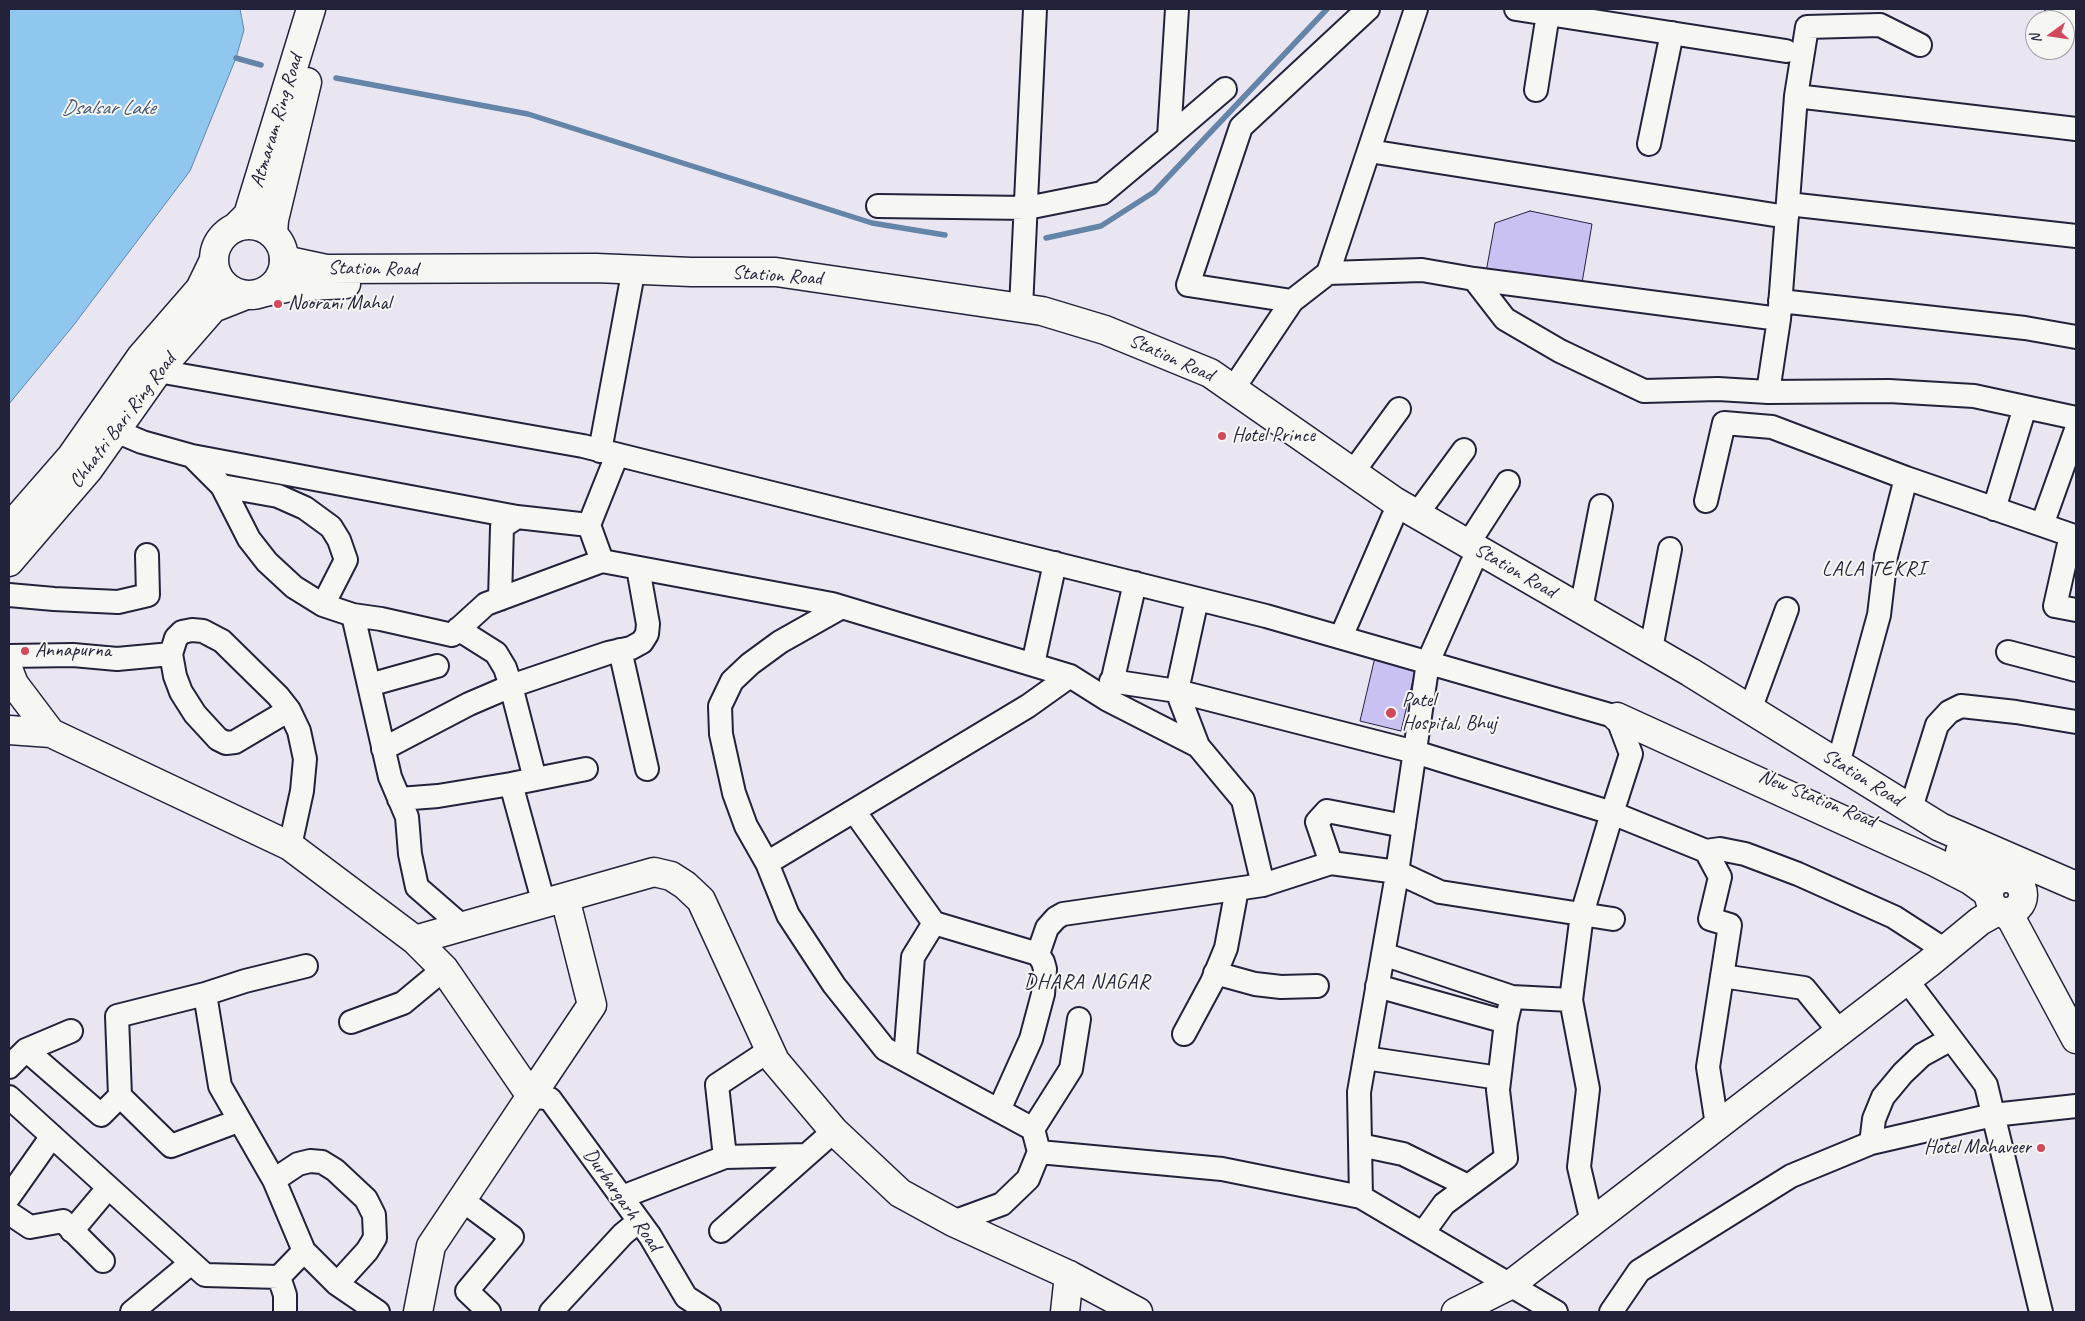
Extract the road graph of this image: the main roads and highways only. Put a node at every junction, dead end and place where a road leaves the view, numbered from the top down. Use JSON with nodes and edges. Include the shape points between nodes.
{"nodes":[{"id":1,"x":311,"y":9,"type":"edge"},
{"id":2,"x":324,"y":9,"type":"edge"},
{"id":3,"x":235,"y":228,"type":"junction"},
{"id":4,"x":273,"y":234,"type":"junction"},
{"id":5,"x":214,"y":260,"type":"junction"},
{"id":6,"x":284,"y":260,"type":"junction"},
{"id":7,"x":256,"y":293,"type":"junction"},
{"id":8,"x":1405,"y":515,"type":"junction"},
{"id":9,"x":9,"y":528,"type":"edge"},
{"id":10,"x":1470,"y":553,"type":"junction"},
{"id":11,"x":9,"y":562,"type":"edge"},
{"id":12,"x":9,"y":671,"type":"edge"},
{"id":13,"x":1627,"y":721,"type":"road end"},
{"id":14,"x":9,"y":730,"type":"edge"},
{"id":15,"x":51,"y":733,"type":"junction"},
{"id":16,"x":2049,"y":874,"type":"junction"},
{"id":17,"x":2076,"y":886,"type":"edge"},
{"id":18,"x":1999,"y":898,"type":"junction"},
{"id":19,"x":2076,"y":898,"type":"edge"},
{"id":20,"x":554,"y":901,"type":"junction"},
{"id":21,"x":415,"y":940,"type":"junction"},
{"id":22,"x":2076,"y":1039,"type":"edge"},
{"id":23,"x":530,"y":1096,"type":"junction"},
{"id":24,"x":1069,"y":1275,"type":"junction"},
{"id":25,"x":418,"y":1312,"type":"edge"},
{"id":26,"x":1065,"y":1312,"type":"edge"},
{"id":27,"x":1138,"y":1312,"type":"edge"},
{"id":28,"x":1456,"y":1312,"type":"edge"}],
"edges":[{"from":1,"to":3,"type":"main road","name":"Atmaram Ring Road","via":[[248,214]]},
{"from":2,"to":4,"type":"main road","name":"Atmaram Ring Road"},
{"from":3,"to":4,"type":"main road","via":[[255,225]]},
{"from":3,"to":5,"type":"main road","via":[[220,241]]},
{"from":4,"to":6,"type":"main road"},
{"from":5,"to":7,"type":"main road","via":[[220,280],[232,290]]},
{"from":5,"to":9,"type":"main road","name":"Chhatri Bari Ring Road","via":[[200,289],[141,358],[71,457]]},
{"from":6,"to":7,"type":"main road","via":[[279,278]]},
{"from":6,"to":8,"type":"main road","name":"Station Road","via":[[326,269],[596,268],[776,272],[1042,311],[1106,330],[1210,373],[1353,472]]},
{"from":7,"to":8,"type":"main road","name":"Station Road","via":[[327,284],[596,282],[775,287],[1039,325],[1101,344],[1203,385]]},
{"from":7,"to":11,"type":"main road","name":"Chhatri Bari Ring Road","via":[[213,308],[158,371],[88,470]]},
{"from":8,"to":10,"type":"main road","name":"Station Road"},
{"from":10,"to":16,"type":"main road","name":"Station Road","via":[[1581,609],[1650,649],[1940,827]]},
{"from":10,"to":18,"type":"main road","name":"Station Road","via":[[1997,873]]},
{"from":12,"to":15,"type":"main road","via":[[14,684]]},
{"from":13,"to":18,"type":"main road","name":"New Station Road","via":[[1935,862]]},
{"from":14,"to":15,"type":"main road"},
{"from":15,"to":21,"type":"main road","via":[[290,846]]},
{"from":16,"to":17,"type":"main road","name":"Station Road"},
{"from":16,"to":18,"type":"main road","via":[[2027,874]]},
{"from":18,"to":19,"type":"main road","via":[[2060,891]]},
{"from":18,"to":22,"type":"main road"},
{"from":18,"to":28,"type":"main road","via":[[1945,950],[1510,1285]]},
{"from":20,"to":21,"type":"main road"},
{"from":20,"to":23,"type":"main road","via":[[592,1005]]},
{"from":20,"to":24,"type":"main road","via":[[654,872],[685,885],[701,900],[775,1061],[834,1131],[900,1193],[952,1222]]},
{"from":21,"to":23,"type":"main road","via":[[444,970]]},
{"from":23,"to":25,"type":"main road","via":[[431,1246]]},
{"from":24,"to":26,"type":"main road"},
{"from":24,"to":27,"type":"main road"}]}
